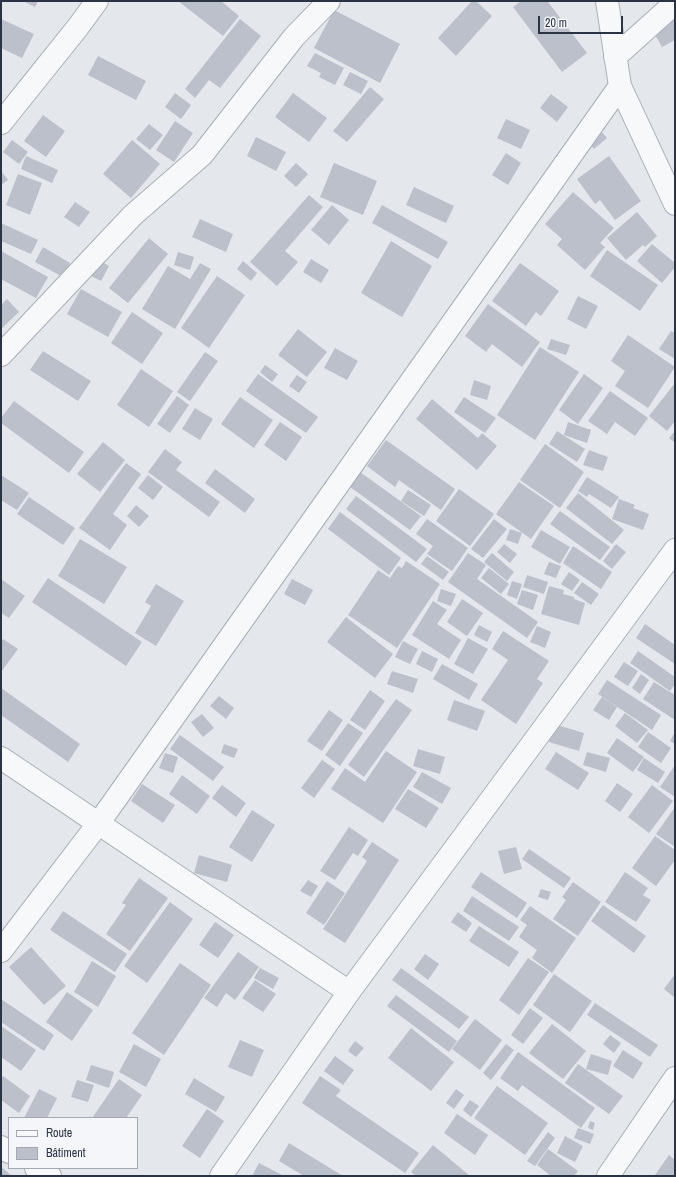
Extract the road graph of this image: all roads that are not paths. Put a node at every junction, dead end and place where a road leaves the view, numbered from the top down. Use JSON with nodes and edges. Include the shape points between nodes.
{"nodes":[{"id":1,"x":97,"y":1,"type":"edge"},
{"id":2,"x":329,"y":1,"type":"edge"},
{"id":3,"x":607,"y":1,"type":"edge"},
{"id":4,"x":675,"y":3,"type":"edge"},
{"id":5,"x":615,"y":57,"type":"junction"},
{"id":6,"x":620,"y":86,"type":"junction"},
{"id":7,"x":1,"y":123,"type":"edge"},
{"id":8,"x":675,"y":204,"type":"edge"},
{"id":9,"x":1,"y":355,"type":"edge"},
{"id":10,"x":675,"y":550,"type":"edge"},
{"id":11,"x":1,"y":758,"type":"edge"},
{"id":12,"x":98,"y":824,"type":"junction"},
{"id":13,"x":1,"y":951,"type":"edge"},
{"id":14,"x":349,"y":992,"type":"junction"},
{"id":15,"x":675,"y":1078,"type":"edge"},
{"id":16,"x":38,"y":1169,"type":"edge"},
{"id":17,"x":50,"y":1176,"type":"edge"},
{"id":18,"x":221,"y":1176,"type":"edge"},
{"id":19,"x":608,"y":1176,"type":"edge"}],
"edges":[{"from":1,"to":7,"type":"street"},
{"from":2,"to":9,"type":"street","via":[[294,37],[202,155],[132,215]]},
{"from":3,"to":5,"type":"street"},
{"from":4,"to":5,"type":"street"},
{"from":5,"to":6,"type":"street"},
{"from":6,"to":8,"type":"street"},
{"from":6,"to":12,"type":"street"},
{"from":10,"to":14,"type":"street"},
{"from":11,"to":12,"type":"street"},
{"from":12,"to":13,"type":"street"},
{"from":12,"to":14,"type":"street"},
{"from":14,"to":18,"type":"street"},
{"from":15,"to":19,"type":"street"},
{"from":16,"to":17,"type":"street"}]}
